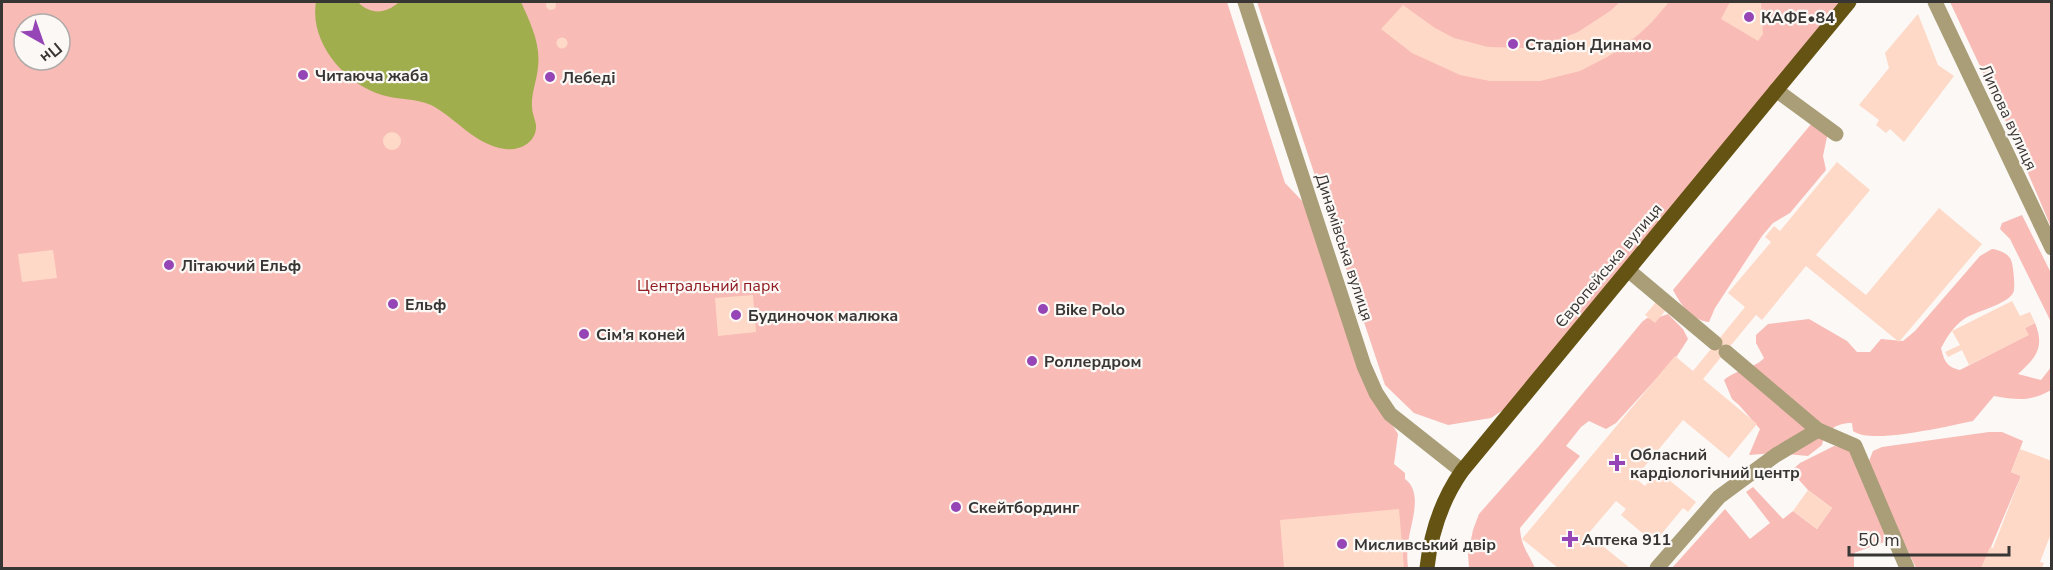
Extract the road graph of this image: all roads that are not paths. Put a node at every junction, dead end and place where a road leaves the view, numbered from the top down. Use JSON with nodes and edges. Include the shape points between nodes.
{"nodes":[{"id":1,"x":1245,"y":2,"type":"edge"},
{"id":2,"x":1849,"y":2,"type":"edge"},
{"id":3,"x":1935,"y":2,"type":"edge"},
{"id":4,"x":1776,"y":90,"type":"junction"},
{"id":5,"x":1836,"y":134,"type":"dead end"},
{"id":6,"x":2052,"y":248,"type":"edge"},
{"id":7,"x":1628,"y":270,"type":"junction"},
{"id":8,"x":1818,"y":430,"type":"junction"},
{"id":9,"x":1462,"y":471,"type":"junction"},
{"id":10,"x":1427,"y":568,"type":"edge"},
{"id":11,"x":1657,"y":568,"type":"edge"},
{"id":12,"x":1907,"y":568,"type":"edge"}],
"edges":[{"from":1,"to":9,"type":"street","name":"Динамівська вулиця","via":[[1373,387],[1390,414]]},
{"from":2,"to":4,"type":"main road","name":"Європейська вулиця"},
{"from":3,"to":6,"type":"street","name":"Липова вулиця"},
{"from":4,"to":5,"type":"street"},
{"from":4,"to":7,"type":"main road","name":"Європейська вулиця"},
{"from":7,"to":8,"type":"street"},
{"from":7,"to":9,"type":"main road","name":"Європейська вулиця"},
{"from":8,"to":11,"type":"street","via":[[1719,497]]},
{"from":8,"to":12,"type":"street","via":[[1855,446]]},
{"from":9,"to":10,"type":"main road","name":"Європейська вулиця","via":[[1437,517]]}]}
